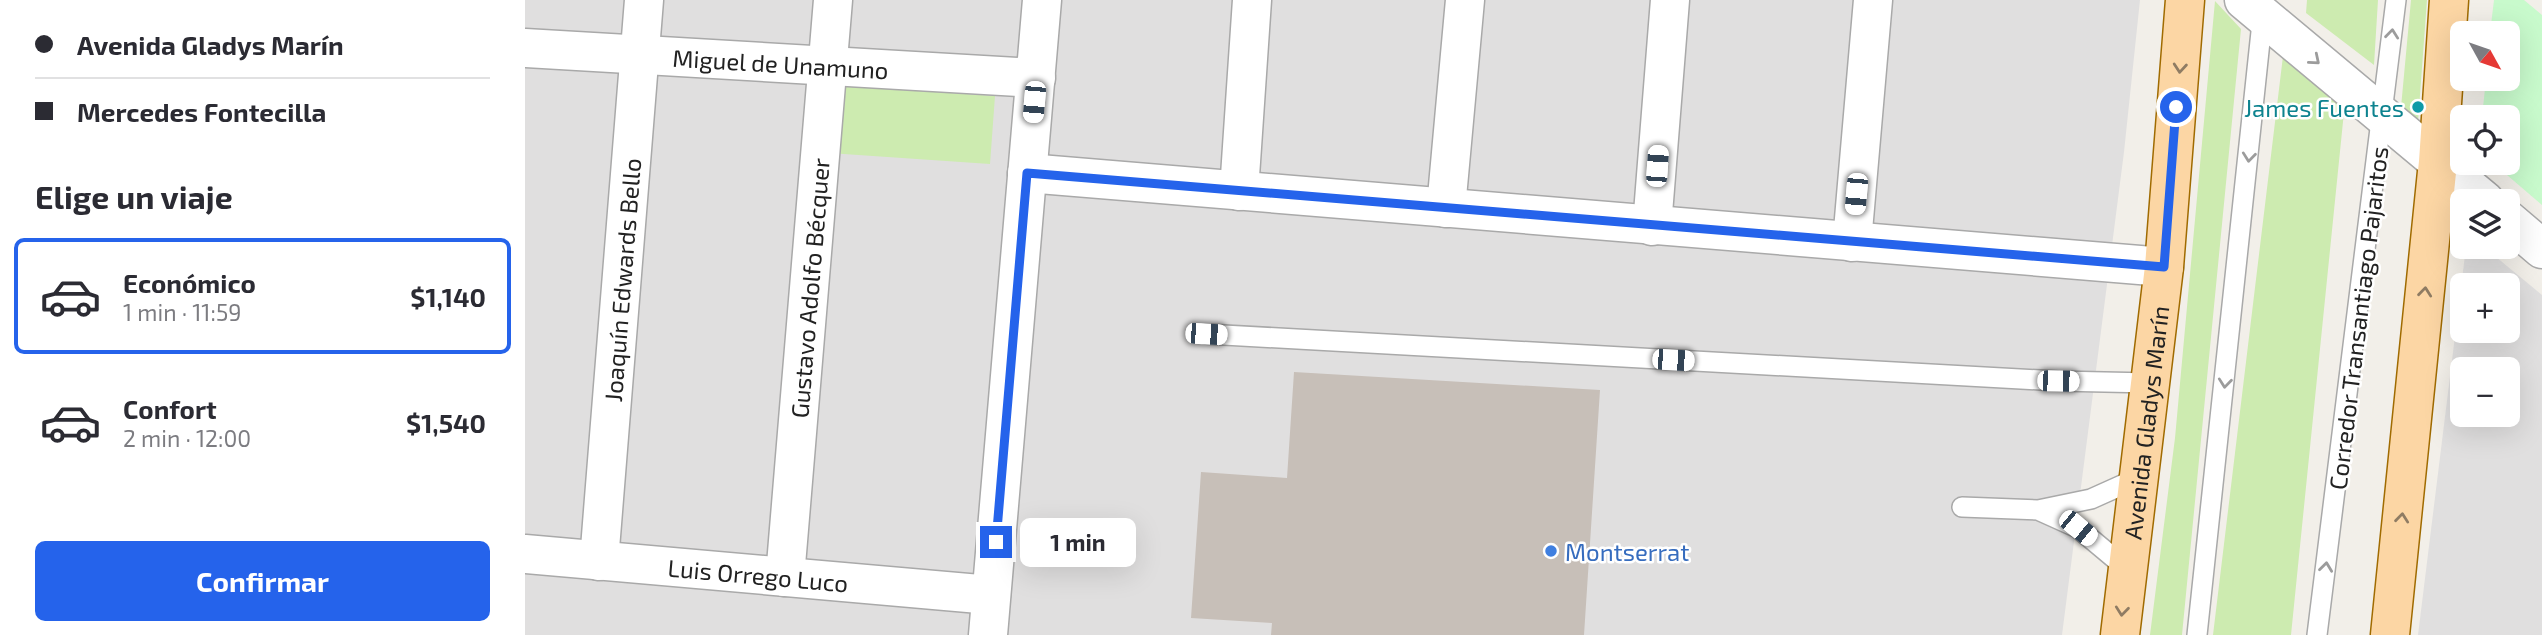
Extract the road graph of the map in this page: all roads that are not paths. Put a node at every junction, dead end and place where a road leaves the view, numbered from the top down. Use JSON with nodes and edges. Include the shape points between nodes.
{"nodes":[{"id":1,"x":644,"y":0,"type":"edge"},
{"id":2,"x":833,"y":0,"type":"edge"},
{"id":3,"x":1042,"y":0,"type":"edge"},
{"id":4,"x":1252,"y":0,"type":"edge"},
{"id":5,"x":1465,"y":0,"type":"edge"},
{"id":6,"x":1670,"y":0,"type":"edge"},
{"id":7,"x":1873,"y":0,"type":"edge"},
{"id":8,"x":2185,"y":0,"type":"edge"},
{"id":9,"x":2396,"y":0,"type":"edge"},
{"id":10,"x":2449,"y":0,"type":"edge"},
{"id":11,"x":2257,"y":5,"type":"edge"},
{"id":12,"x":525,"y":48,"type":"edge"},
{"id":13,"x":640,"y":55,"type":"junction"},
{"id":14,"x":828,"y":65,"type":"junction"},
{"id":15,"x":1036,"y":78,"type":"junction"},
{"id":16,"x":2383,"y":116,"type":"junction"},
{"id":17,"x":2438,"y":162,"type":"junction"},
{"id":18,"x":1027,"y":173,"type":"junction"},
{"id":19,"x":2471,"y":189,"type":"edge"},
{"id":20,"x":1239,"y":191,"type":"junction"},
{"id":21,"x":1446,"y":208,"type":"junction"},
{"id":22,"x":1652,"y":226,"type":"junction"},
{"id":23,"x":2520,"y":230,"type":"edge"},
{"id":24,"x":1852,"y":242,"type":"junction"},
{"id":25,"x":2542,"y":249,"type":"edge"},
{"id":26,"x":2164,"y":267,"type":"junction"},
{"id":27,"x":1206,"y":334,"type":"dead end"},
{"id":28,"x":2151,"y":383,"type":"junction"},
{"id":29,"x":2140,"y":477,"type":"junction"},
{"id":30,"x":1962,"y":507,"type":"dead end"},
{"id":31,"x":2038,"y":510,"type":"junction"},
{"id":32,"x":525,"y":554,"type":"edge"},
{"id":33,"x":599,"y":561,"type":"junction"},
{"id":34,"x":2127,"y":569,"type":"junction"},
{"id":35,"x":785,"y":577,"type":"junction"},
{"id":36,"x":991,"y":595,"type":"junction"},
{"id":37,"x":988,"y":635,"type":"edge"},
{"id":38,"x":2120,"y":635,"type":"edge"},
{"id":39,"x":2197,"y":635,"type":"edge"},
{"id":40,"x":2317,"y":635,"type":"edge"},
{"id":41,"x":2391,"y":635,"type":"edge"}],
"edges":[{"from":1,"to":13,"type":"street","name":"Joaquín Edwards Bello"},
{"from":2,"to":14,"type":"street","name":"Gustavo Adolfo Bécquer"},
{"from":3,"to":15,"type":"street"},
{"from":4,"to":20,"type":"street"},
{"from":5,"to":21,"type":"street"},
{"from":6,"to":22,"type":"street"},
{"from":7,"to":24,"type":"street"},
{"from":8,"to":26,"type":"main road","name":"Avenida Gladys Marín","one_way":true},
{"from":16,"to":9,"type":"lane","name":"Corredor Transantiago Pajaritos","one_way":true},
{"from":10,"to":17,"type":"main road"},
{"from":11,"to":16,"type":"street","one_way":true},
{"from":11,"to":39,"type":"lane","one_way":true},
{"from":12,"to":13,"type":"street","name":"Miguel de Unamuno"},
{"from":13,"to":14,"type":"street","name":"Miguel de Unamuno"},
{"from":13,"to":33,"type":"street","name":"Joaquín Edwards Bello"},
{"from":14,"to":15,"type":"street","name":"Miguel de Unamuno"},
{"from":14,"to":35,"type":"street","name":"Gustavo Adolfo Bécquer"},
{"from":15,"to":18,"type":"street"},
{"from":16,"to":17,"type":"street"},
{"from":40,"to":16,"type":"lane","name":"Corredor Transantiago Pajaritos","one_way":true},
{"from":17,"to":19,"type":"street"},
{"from":41,"to":17,"type":"main road","one_way":true},
{"from":18,"to":20,"type":"street"},
{"from":18,"to":36,"type":"street"},
{"from":20,"to":21,"type":"street"},
{"from":21,"to":22,"type":"street"},
{"from":22,"to":24,"type":"street"},
{"from":23,"to":25,"type":"street"},
{"from":24,"to":26,"type":"street"},
{"from":26,"to":28,"type":"main road","name":"Avenida Gladys Marín"},
{"from":27,"to":28,"type":"lane"},
{"from":28,"to":29,"type":"main road","name":"Avenida Gladys Marín"},
{"from":29,"to":31,"type":"lane","via":[[2091,499]]},
{"from":29,"to":34,"type":"main road","name":"Avenida Gladys Marín"},
{"from":30,"to":31,"type":"lane"},
{"from":31,"to":34,"type":"lane","via":[[2078,528]]},
{"from":32,"to":33,"type":"street","name":"Luis Orrego Luco"},
{"from":33,"to":35,"type":"street","name":"Luis Orrego Luco"},
{"from":34,"to":38,"type":"main road","name":"Avenida Gladys Marín","one_way":true},
{"from":35,"to":36,"type":"street","name":"Luis Orrego Luco"},
{"from":36,"to":37,"type":"street"}]}
